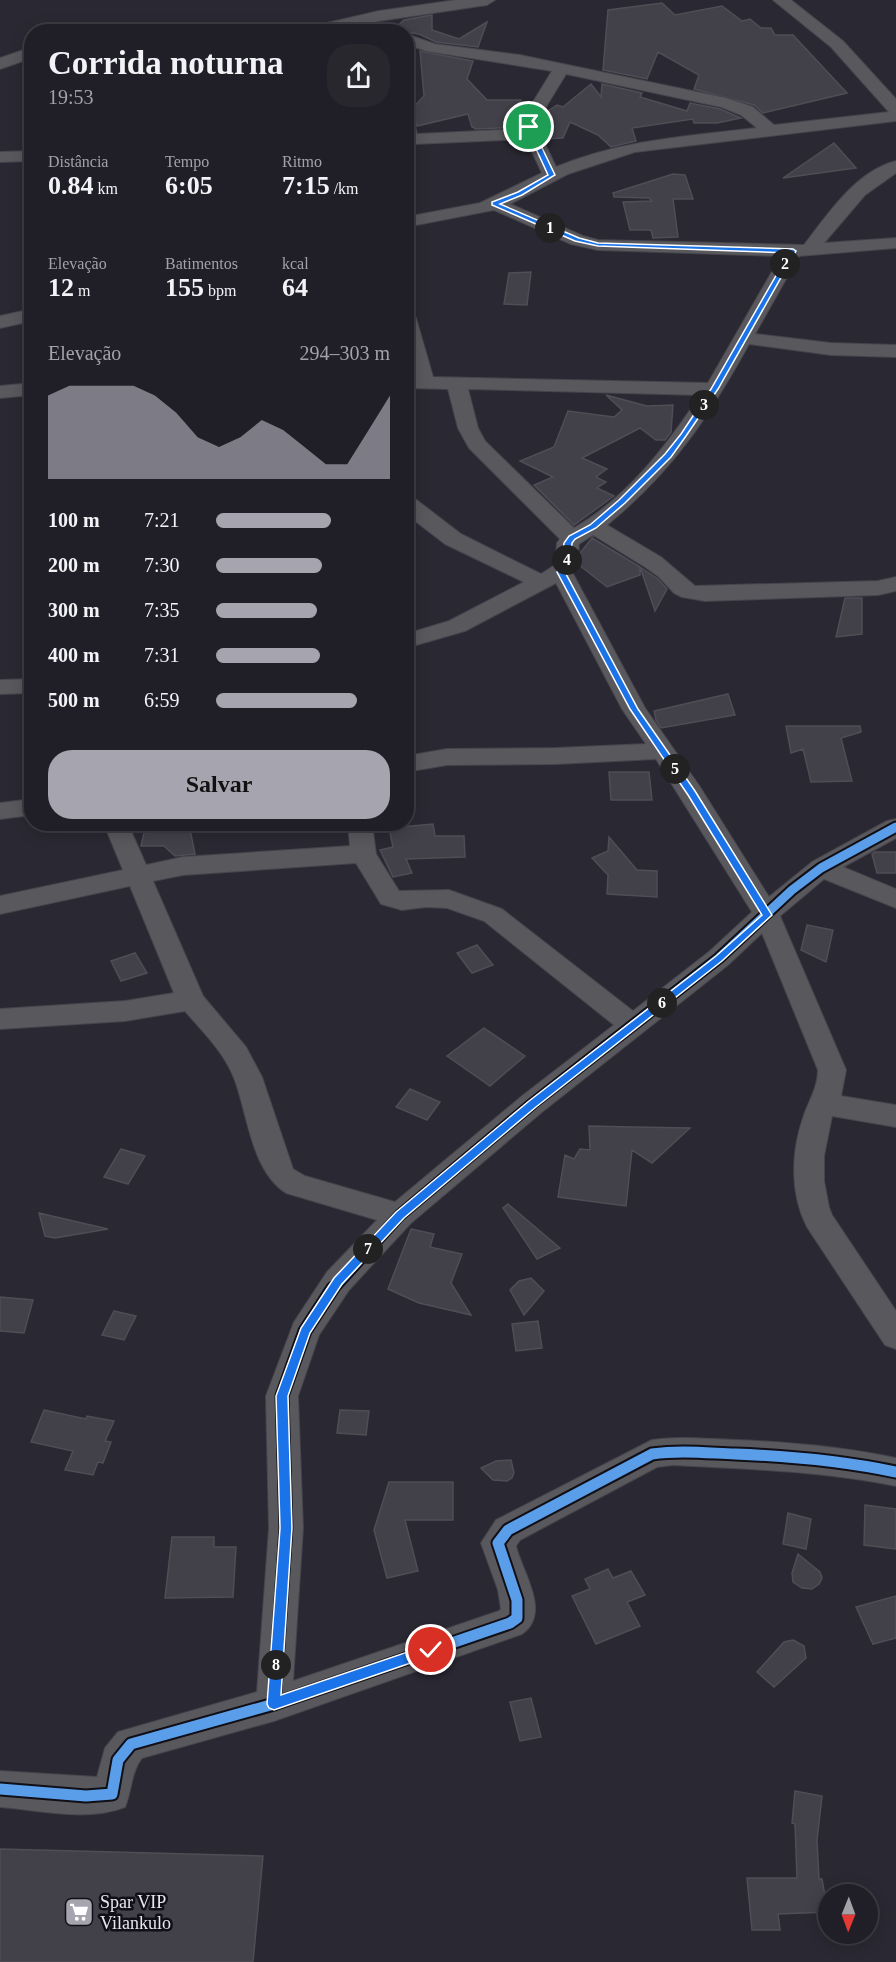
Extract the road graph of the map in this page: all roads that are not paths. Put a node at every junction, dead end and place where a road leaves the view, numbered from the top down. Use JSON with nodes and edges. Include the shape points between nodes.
{"nodes":[{"id":1,"x":487,"y":0,"type":"edge"},
{"id":2,"x":781,"y":0,"type":"edge"},
{"id":3,"x":348,"y":23,"type":"junction"},
{"id":4,"x":343,"y":24,"type":"edge"},
{"id":5,"x":352,"y":24,"type":"edge"},
{"id":6,"x":414,"y":41,"type":"edge"},
{"id":7,"x":24,"y":55,"type":"edge"},
{"id":8,"x":5,"y":62,"type":"edge"},
{"id":9,"x":562,"y":68,"type":"junction"},
{"id":10,"x":24,"y":71,"type":"dead end"},
{"id":11,"x":896,"y":108,"type":"edge"},
{"id":12,"x":896,"y":116,"type":"edge"},
{"id":13,"x":771,"y":131,"type":"junction"},
{"id":14,"x":530,"y":134,"type":"junction"},
{"id":15,"x":414,"y":140,"type":"edge"},
{"id":16,"x":24,"y":156,"type":"edge"},
{"id":17,"x":0,"y":157,"type":"edge"},
{"id":18,"x":896,"y":166,"type":"edge"},
{"id":19,"x":551,"y":175,"type":"junction"},
{"id":20,"x":495,"y":204,"type":"junction"},
{"id":21,"x":414,"y":221,"type":"edge"},
{"id":22,"x":896,"y":243,"type":"edge"},
{"id":23,"x":801,"y":250,"type":"junction"},
{"id":24,"x":24,"y":317,"type":"edge"},
{"id":25,"x":0,"y":322,"type":"edge"},
{"id":26,"x":744,"y":338,"type":"junction"},
{"id":27,"x":896,"y":351,"type":"edge"},
{"id":28,"x":416,"y":382,"type":"edge"},
{"id":29,"x":457,"y":384,"type":"junction"},
{"id":30,"x":714,"y":389,"type":"junction"},
{"id":31,"x":24,"y":390,"type":"edge"},
{"id":32,"x":0,"y":392,"type":"edge"},
{"id":33,"x":414,"y":509,"type":"edge"},
{"id":34,"x":593,"y":526,"type":"junction"},
{"id":35,"x":572,"y":538,"type":"junction"},
{"id":36,"x":550,"y":577,"type":"junction"},
{"id":37,"x":896,"y":584,"type":"edge"},
{"id":38,"x":414,"y":639,"type":"edge"},
{"id":39,"x":24,"y":686,"type":"edge"},
{"id":40,"x":0,"y":687,"type":"edge"},
{"id":41,"x":663,"y":751,"type":"junction"},
{"id":42,"x":414,"y":763,"type":"edge"},
{"id":43,"x":24,"y":808,"type":"edge"},
{"id":44,"x":0,"y":811,"type":"edge"},
{"id":45,"x":896,"y":827,"type":"edge"},
{"id":46,"x":119,"y":831,"type":"edge"},
{"id":47,"x":361,"y":831,"type":"edge"},
{"id":48,"x":363,"y":854,"type":"junction"},
{"id":49,"x":821,"y":868,"type":"junction"},
{"id":50,"x":140,"y":876,"type":"junction"},
{"id":51,"x":896,"y":899,"type":"edge"},
{"id":52,"x":0,"y":905,"type":"edge"},
{"id":53,"x":767,"y":915,"type":"junction"},
{"id":54,"x":191,"y":1000,"type":"junction"},
{"id":55,"x":0,"y":1019,"type":"edge"},
{"id":56,"x":633,"y":1025,"type":"junction"},
{"id":57,"x":824,"y":1104,"type":"junction"},
{"id":58,"x":896,"y":1116,"type":"edge"},
{"id":59,"x":400,"y":1215,"type":"junction"},
{"id":60,"x":896,"y":1336,"type":"edge"},
{"id":61,"x":896,"y":1472,"type":"edge"},
{"id":62,"x":274,"y":1704,"type":"junction"},
{"id":63,"x":0,"y":1789,"type":"edge"}],
"edges":[{"from":1,"to":3,"type":"street"},
{"from":2,"to":11,"type":"street","via":[[837,44]]},
{"from":3,"to":4,"type":"street"},
{"from":3,"to":5,"type":"street"},
{"from":6,"to":9,"type":"street","via":[[457,53]]},
{"from":7,"to":8,"type":"street"},
{"from":8,"to":10,"type":"street"},
{"from":9,"to":13,"type":"street","via":[[737,106]]},
{"from":9,"to":14,"type":"street","via":[[530,120]]},
{"from":12,"to":13,"type":"street"},
{"from":13,"to":19,"type":"street","via":[[635,147]]},
{"from":14,"to":15,"type":"street"},
{"from":14,"to":19,"type":"street"},
{"from":16,"to":17,"type":"street"},
{"from":18,"to":23,"type":"street","via":[[862,188]]},
{"from":19,"to":20,"type":"street"},
{"from":20,"to":21,"type":"street"},
{"from":20,"to":23,"type":"street","via":[[577,240],[598,244]]},
{"from":22,"to":23,"type":"street"},
{"from":23,"to":26,"type":"street"},
{"from":24,"to":25,"type":"street"},
{"from":26,"to":27,"type":"street","via":[[831,350]]},
{"from":26,"to":30,"type":"street"},
{"from":28,"to":29,"type":"street"},
{"from":29,"to":30,"type":"street"},
{"from":29,"to":35,"type":"street","via":[[476,444]]},
{"from":30,"to":34,"type":"street","via":[[668,455]]},
{"from":31,"to":32,"type":"street"},
{"from":33,"to":36,"type":"street","via":[[453,539]]},
{"from":34,"to":35,"type":"street"},
{"from":34,"to":37,"type":"street","via":[[653,562],[690,592],[878,588]]},
{"from":35,"to":36,"type":"street","via":[[566,566]]},
{"from":36,"to":38,"type":"street","via":[[457,626]]},
{"from":36,"to":41,"type":"street"},
{"from":39,"to":40,"type":"street"},
{"from":41,"to":42,"type":"street","via":[[447,757]]},
{"from":41,"to":53,"type":"street"},
{"from":43,"to":44,"type":"street"},
{"from":45,"to":49,"type":"street"},
{"from":46,"to":50,"type":"street"},
{"from":47,"to":48,"type":"street"},
{"from":48,"to":50,"type":"street","via":[[183,866]]},
{"from":48,"to":56,"type":"street","via":[[390,898],[449,899],[492,915]]},
{"from":49,"to":51,"type":"street"},
{"from":49,"to":53,"type":"street"},
{"from":50,"to":52,"type":"street"},
{"from":50,"to":54,"type":"street"},
{"from":53,"to":56,"type":"street"},
{"from":53,"to":57,"type":"street","via":[[832,1070],[833,1083]]},
{"from":54,"to":55,"type":"street","via":[[125,1011]]},
{"from":54,"to":59,"type":"street","via":[[236,1054],[283,1177],[296,1185]]},
{"from":56,"to":59,"type":"street"},
{"from":57,"to":58,"type":"street"},
{"from":57,"to":60,"type":"street","via":[[809,1146],[810,1199],[818,1219]]},
{"from":59,"to":62,"type":"street","via":[[338,1281],[305,1331],[282,1396],[286,1528]]},
{"from":61,"to":62,"type":"street","via":[[824,1460],[673,1451],[652,1454],[508,1530],[498,1543],[519,1607],[517,1618],[510,1623]]},
{"from":62,"to":63,"type":"street","via":[[131,1744],[118,1760],[112,1794],[86,1796]]}]}
